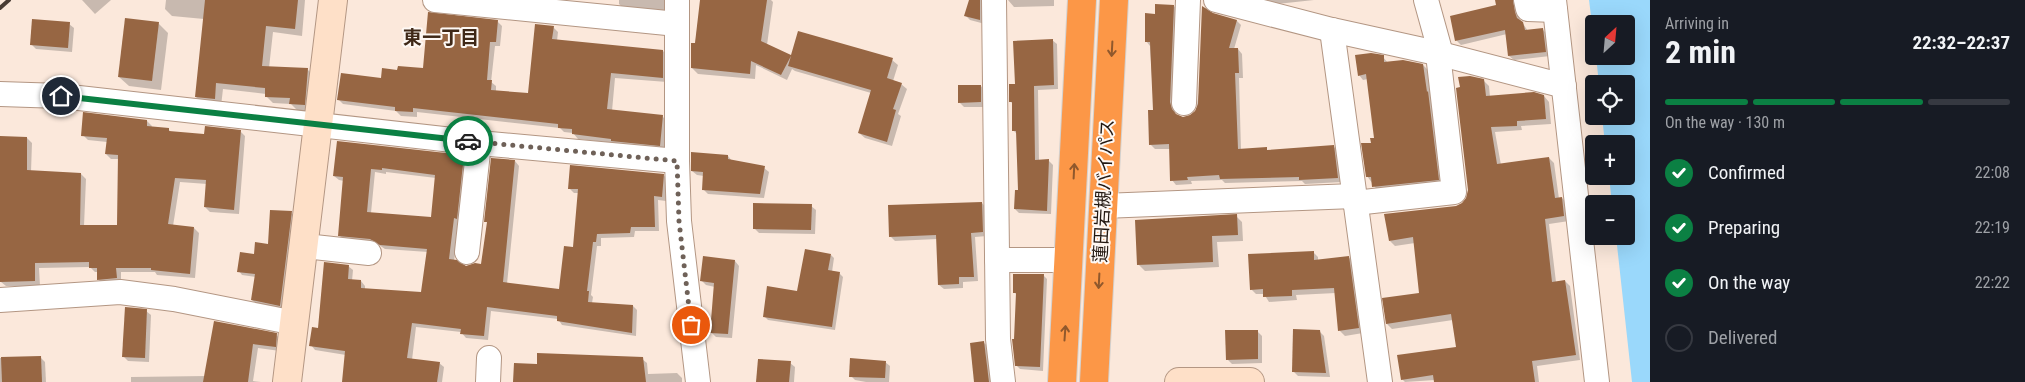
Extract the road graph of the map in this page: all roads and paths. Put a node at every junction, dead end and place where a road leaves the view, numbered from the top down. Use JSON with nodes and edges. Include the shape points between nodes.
{"nodes":[{"id":1,"x":333,"y":0,"type":"edge"},
{"id":2,"x":435,"y":0,"type":"edge"},
{"id":3,"x":677,"y":0,"type":"edge"},
{"id":4,"x":994,"y":0,"type":"edge"},
{"id":5,"x":1082,"y":0,"type":"edge"},
{"id":6,"x":1114,"y":0,"type":"edge"},
{"id":7,"x":1188,"y":0,"type":"edge"},
{"id":8,"x":1216,"y":0,"type":"edge"},
{"id":9,"x":1426,"y":0,"type":"edge"},
{"id":10,"x":1526,"y":0,"type":"edge"},
{"id":11,"x":1554,"y":5,"type":"edge"},
{"id":12,"x":677,"y":24,"type":"junction"},
{"id":13,"x":1332,"y":30,"type":"junction"},
{"id":14,"x":1440,"y":54,"type":"junction"},
{"id":15,"x":1564,"y":86,"type":"junction"},
{"id":16,"x":0,"y":94,"type":"edge"},
{"id":17,"x":1184,"y":103,"type":"dead end"},
{"id":18,"x":318,"y":126,"type":"junction"},
{"id":19,"x":478,"y":143,"type":"junction"},
{"id":20,"x":677,"y":161,"type":"junction"},
{"id":21,"x":1355,"y":199,"type":"junction"},
{"id":22,"x":1103,"y":206,"type":"junction"},
{"id":23,"x":305,"y":246,"type":"junction"},
{"id":24,"x":467,"y":252,"type":"dead end"},
{"id":25,"x":369,"y":253,"type":"dead end"},
{"id":26,"x":997,"y":260,"type":"junction"},
{"id":27,"x":1070,"y":260,"type":"junction"},
{"id":28,"x":0,"y":300,"type":"edge"},
{"id":29,"x":295,"y":323,"type":"junction"},
{"id":30,"x":490,"y":358,"type":"dead end"},
{"id":31,"x":288,"y":382,"type":"edge"},
{"id":32,"x":488,"y":382,"type":"edge"},
{"id":33,"x":698,"y":382,"type":"edge"},
{"id":34,"x":1003,"y":382,"type":"edge"},
{"id":35,"x":1062,"y":382,"type":"edge"},
{"id":36,"x":1094,"y":382,"type":"edge"},
{"id":37,"x":1179,"y":382,"type":"edge"},
{"id":38,"x":1250,"y":382,"type":"edge"},
{"id":39,"x":1380,"y":382,"type":"edge"},
{"id":40,"x":1598,"y":382,"type":"edge"}],
"edges":[{"from":1,"to":18,"type":"street"},
{"from":2,"to":12,"type":"street"},
{"from":3,"to":12,"type":"street"},
{"from":4,"to":26,"type":"street"},
{"from":27,"to":5,"type":"highway","name":"蓮田岩槻バイパス","one_way":true},
{"from":6,"to":22,"type":"highway","name":"蓮田岩槻バイパス","one_way":true},
{"from":7,"to":17,"type":"street"},
{"from":8,"to":13,"type":"street"},
{"from":9,"to":14,"type":"street"},
{"from":10,"to":11,"type":"street","via":[[1528,9]]},
{"from":11,"to":15,"type":"street"},
{"from":12,"to":20,"type":"street"},
{"from":13,"to":14,"type":"street"},
{"from":13,"to":21,"type":"street"},
{"from":14,"to":15,"type":"street"},
{"from":14,"to":21,"type":"street","via":[[1454,192]]},
{"from":15,"to":40,"type":"street"},
{"from":16,"to":18,"type":"street","via":[[61,96]]},
{"from":18,"to":19,"type":"street","via":[[342,126]]},
{"from":18,"to":23,"type":"street"},
{"from":19,"to":20,"type":"street"},
{"from":19,"to":24,"type":"street"},
{"from":20,"to":33,"type":"street","via":[[679,221]]},
{"from":21,"to":22,"type":"street"},
{"from":21,"to":39,"type":"street"},
{"from":22,"to":36,"type":"highway","name":"蓮田岩槻バイパス","one_way":true},
{"from":23,"to":25,"type":"street"},
{"from":23,"to":29,"type":"street"},
{"from":26,"to":27,"type":"street"},
{"from":26,"to":34,"type":"street","via":[[998,339]]},
{"from":35,"to":27,"type":"highway","name":"蓮田岩槻バイパス","one_way":true},
{"from":28,"to":29,"type":"street","via":[[120,292],[174,299]]},
{"from":29,"to":31,"type":"street"},
{"from":30,"to":32,"type":"street"},
{"from":37,"to":38,"type":"street"}]}
